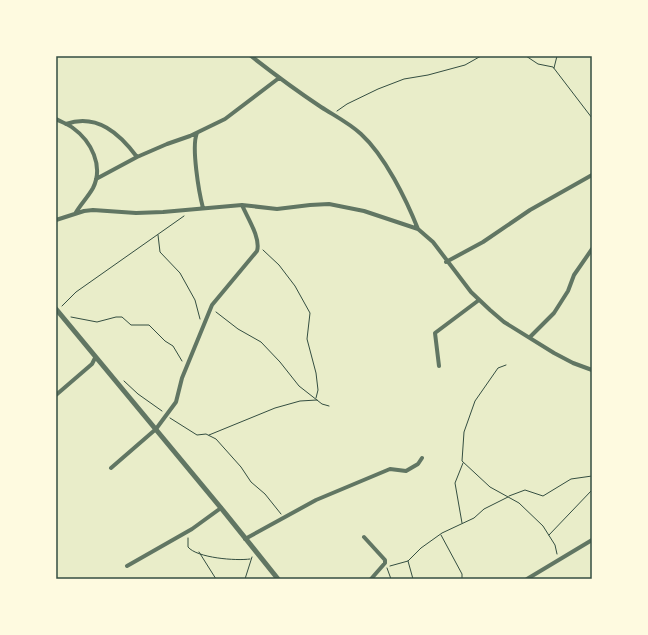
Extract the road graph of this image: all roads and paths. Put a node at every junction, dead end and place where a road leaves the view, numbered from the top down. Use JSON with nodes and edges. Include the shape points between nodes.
{"nodes":[{"id":1,"x":251,"y":56,"type":"edge"},
{"id":2,"x":481,"y":56,"type":"edge"},
{"id":3,"x":526,"y":56,"type":"edge"},
{"id":4,"x":556,"y":56,"type":"edge"},
{"id":5,"x":554,"y":69,"type":"junction"},
{"id":6,"x":279,"y":78,"type":"junction"},
{"id":7,"x":334,"y":115,"type":"junction"},
{"id":8,"x":592,"y":118,"type":"edge"},
{"id":9,"x":56,"y":119,"type":"edge"},
{"id":10,"x":66,"y":124,"type":"junction"},
{"id":11,"x":198,"y":133,"type":"junction"},
{"id":12,"x":138,"y":156,"type":"junction"},
{"id":13,"x":592,"y":175,"type":"edge"},
{"id":14,"x":96,"y":179,"type":"junction"},
{"id":15,"x":242,"y":205,"type":"junction"},
{"id":16,"x":203,"y":208,"type":"junction"},
{"id":17,"x":196,"y":209,"type":"junction"},
{"id":18,"x":74,"y":214,"type":"junction"},
{"id":19,"x":56,"y":220,"type":"edge"},
{"id":20,"x":418,"y":229,"type":"junction"},
{"id":21,"x":158,"y":234,"type":"junction"},
{"id":22,"x":257,"y":243,"type":"junction"},
{"id":23,"x":592,"y":249,"type":"edge"},
{"id":24,"x":446,"y":262,"type":"junction"},
{"id":25,"x":479,"y":300,"type":"junction"},
{"id":26,"x":211,"y":308,"type":"junction"},
{"id":27,"x":57,"y":310,"type":"edge"},
{"id":28,"x":69,"y":316,"type":"dead end"},
{"id":29,"x":201,"y":330,"type":"junction"},
{"id":30,"x":530,"y":337,"type":"junction"},
{"id":31,"x":95,"y":358,"type":"junction"},
{"id":32,"x":506,"y":365,"type":"dead end"},
{"id":33,"x":186,"y":366,"type":"junction"},
{"id":34,"x":439,"y":366,"type":"dead end"},
{"id":35,"x":592,"y":370,"type":"edge"},
{"id":36,"x":115,"y":381,"type":"junction"},
{"id":37,"x":56,"y":394,"type":"edge"},
{"id":38,"x":317,"y":399,"type":"junction"},
{"id":39,"x":329,"y":406,"type":"dead end"},
{"id":40,"x":166,"y":415,"type":"junction"},
{"id":41,"x":156,"y":429,"type":"junction"},
{"id":42,"x":209,"y":436,"type":"junction"},
{"id":43,"x":422,"y":458,"type":"dead end"},
{"id":44,"x":463,"y":463,"type":"junction"},
{"id":45,"x":110,"y":468,"type":"dead end"},
{"id":46,"x":592,"y":476,"type":"edge"},
{"id":47,"x":592,"y":490,"type":"edge"},
{"id":48,"x":509,"y":497,"type":"junction"},
{"id":49,"x":221,"y":508,"type":"junction"},
{"id":50,"x":284,"y":517,"type":"junction"},
{"id":51,"x":461,"y":523,"type":"junction"},
{"id":52,"x":188,"y":532,"type":"junction"},
{"id":53,"x":440,"y":535,"type":"junction"},
{"id":54,"x":549,"y":536,"type":"junction"},
{"id":55,"x":364,"y":537,"type":"dead end"},
{"id":56,"x":245,"y":539,"type":"junction"},
{"id":57,"x":592,"y":540,"type":"edge"},
{"id":58,"x":254,"y":551,"type":"junction"},
{"id":59,"x":199,"y":552,"type":"junction"},
{"id":60,"x":559,"y":558,"type":"junction"},
{"id":61,"x":250,"y":559,"type":"junction"},
{"id":62,"x":408,"y":560,"type":"junction"},
{"id":63,"x":127,"y":566,"type":"dead end"},
{"id":64,"x":216,"y":579,"type":"edge"},
{"id":65,"x":245,"y":579,"type":"edge"},
{"id":66,"x":278,"y":579,"type":"edge"},
{"id":67,"x":371,"y":579,"type":"edge"},
{"id":68,"x":391,"y":579,"type":"edge"},
{"id":69,"x":413,"y":579,"type":"edge"},
{"id":70,"x":462,"y":579,"type":"edge"},
{"id":71,"x":527,"y":579,"type":"edge"}],
"edges":[{"from":1,"to":6,"type":"street"},
{"from":2,"to":7,"type":"path","via":[[465,65],[404,79],[378,89],[347,104]]},
{"from":3,"to":5,"type":"path","via":[[538,64]]},
{"from":4,"to":5,"type":"path"},
{"from":5,"to":8,"type":"path"},
{"from":6,"to":7,"type":"street"},
{"from":6,"to":11,"type":"street","via":[[225,119]]},
{"from":7,"to":20,"type":"street","via":[[362,135],[374,150],[408,203]]},
{"from":9,"to":10,"type":"street"},
{"from":10,"to":12,"type":"street","via":[[75,121],[102,124],[120,136]]},
{"from":10,"to":14,"type":"street","via":[[81,134],[90,146],[97,164]]},
{"from":11,"to":12,"type":"street"},
{"from":11,"to":16,"type":"street","via":[[194,143]]},
{"from":12,"to":14,"type":"street"},
{"from":13,"to":24,"type":"street"},
{"from":14,"to":18,"type":"street"},
{"from":15,"to":16,"type":"street"},
{"from":15,"to":20,"type":"street","via":[[266,209],[329,204],[364,211]]},
{"from":15,"to":22,"type":"street"},
{"from":16,"to":17,"type":"street"},
{"from":17,"to":18,"type":"street","via":[[136,213],[104,210]]},
{"from":17,"to":21,"type":"path"},
{"from":18,"to":19,"type":"street"},
{"from":20,"to":24,"type":"street","via":[[432,242]]},
{"from":21,"to":27,"type":"path","via":[[68,298]]},
{"from":21,"to":29,"type":"path","via":[[160,252],[180,273],[196,300]]},
{"from":22,"to":26,"type":"street","via":[[255,254]]},
{"from":22,"to":38,"type":"path","via":[[283,269],[310,313],[308,339],[316,373]]},
{"from":23,"to":30,"type":"street","via":[[574,275],[568,291],[554,313]]},
{"from":24,"to":25,"type":"street"},
{"from":25,"to":30,"type":"street","via":[[504,322]]},
{"from":25,"to":34,"type":"street","via":[[435,333]]},
{"from":26,"to":29,"type":"street"},
{"from":26,"to":38,"type":"path","via":[[238,329],[261,342],[299,386]]},
{"from":27,"to":31,"type":"street"},
{"from":28,"to":33,"type":"path","via":[[97,322],[122,317],[131,325],[149,325],[173,346]]},
{"from":29,"to":33,"type":"street"},
{"from":30,"to":35,"type":"street","via":[[573,363]]},
{"from":31,"to":36,"type":"street"},
{"from":31,"to":37,"type":"street","via":[[92,364]]},
{"from":32,"to":44,"type":"path","via":[[498,368],[475,402],[463,437]]},
{"from":33,"to":40,"type":"street","via":[[176,402]]},
{"from":36,"to":40,"type":"path","via":[[125,381]]},
{"from":36,"to":41,"type":"street"},
{"from":38,"to":39,"type":"path"},
{"from":38,"to":42,"type":"path","via":[[275,408]]},
{"from":40,"to":41,"type":"street"},
{"from":40,"to":42,"type":"path","via":[[197,435]]},
{"from":41,"to":45,"type":"street"},
{"from":41,"to":49,"type":"street"},
{"from":42,"to":50,"type":"path","via":[[227,450],[251,482]]},
{"from":43,"to":50,"type":"street","via":[[418,464],[406,471],[390,469],[316,500]]},
{"from":44,"to":48,"type":"path","via":[[490,487]]},
{"from":44,"to":51,"type":"path","via":[[455,482]]},
{"from":46,"to":48,"type":"path","via":[[571,479],[543,496],[525,490]]},
{"from":47,"to":54,"type":"path"},
{"from":48,"to":51,"type":"path"},
{"from":48,"to":54,"type":"path","via":[[543,526]]},
{"from":49,"to":52,"type":"street"},
{"from":49,"to":56,"type":"street"},
{"from":50,"to":56,"type":"street"},
{"from":51,"to":53,"type":"path"},
{"from":52,"to":59,"type":"path","via":[[188,547]]},
{"from":52,"to":63,"type":"street"},
{"from":53,"to":62,"type":"path"},
{"from":53,"to":70,"type":"path"},
{"from":54,"to":60,"type":"path"},
{"from":55,"to":67,"type":"street","via":[[385,563]]},
{"from":56,"to":58,"type":"street"},
{"from":57,"to":60,"type":"street"},
{"from":58,"to":61,"type":"path"},
{"from":58,"to":66,"type":"street"},
{"from":59,"to":61,"type":"path","via":[[230,560]]},
{"from":59,"to":64,"type":"path"},
{"from":60,"to":71,"type":"street"},
{"from":61,"to":65,"type":"path"},
{"from":62,"to":68,"type":"path","via":[[386,567]]},
{"from":62,"to":69,"type":"path"}]}
